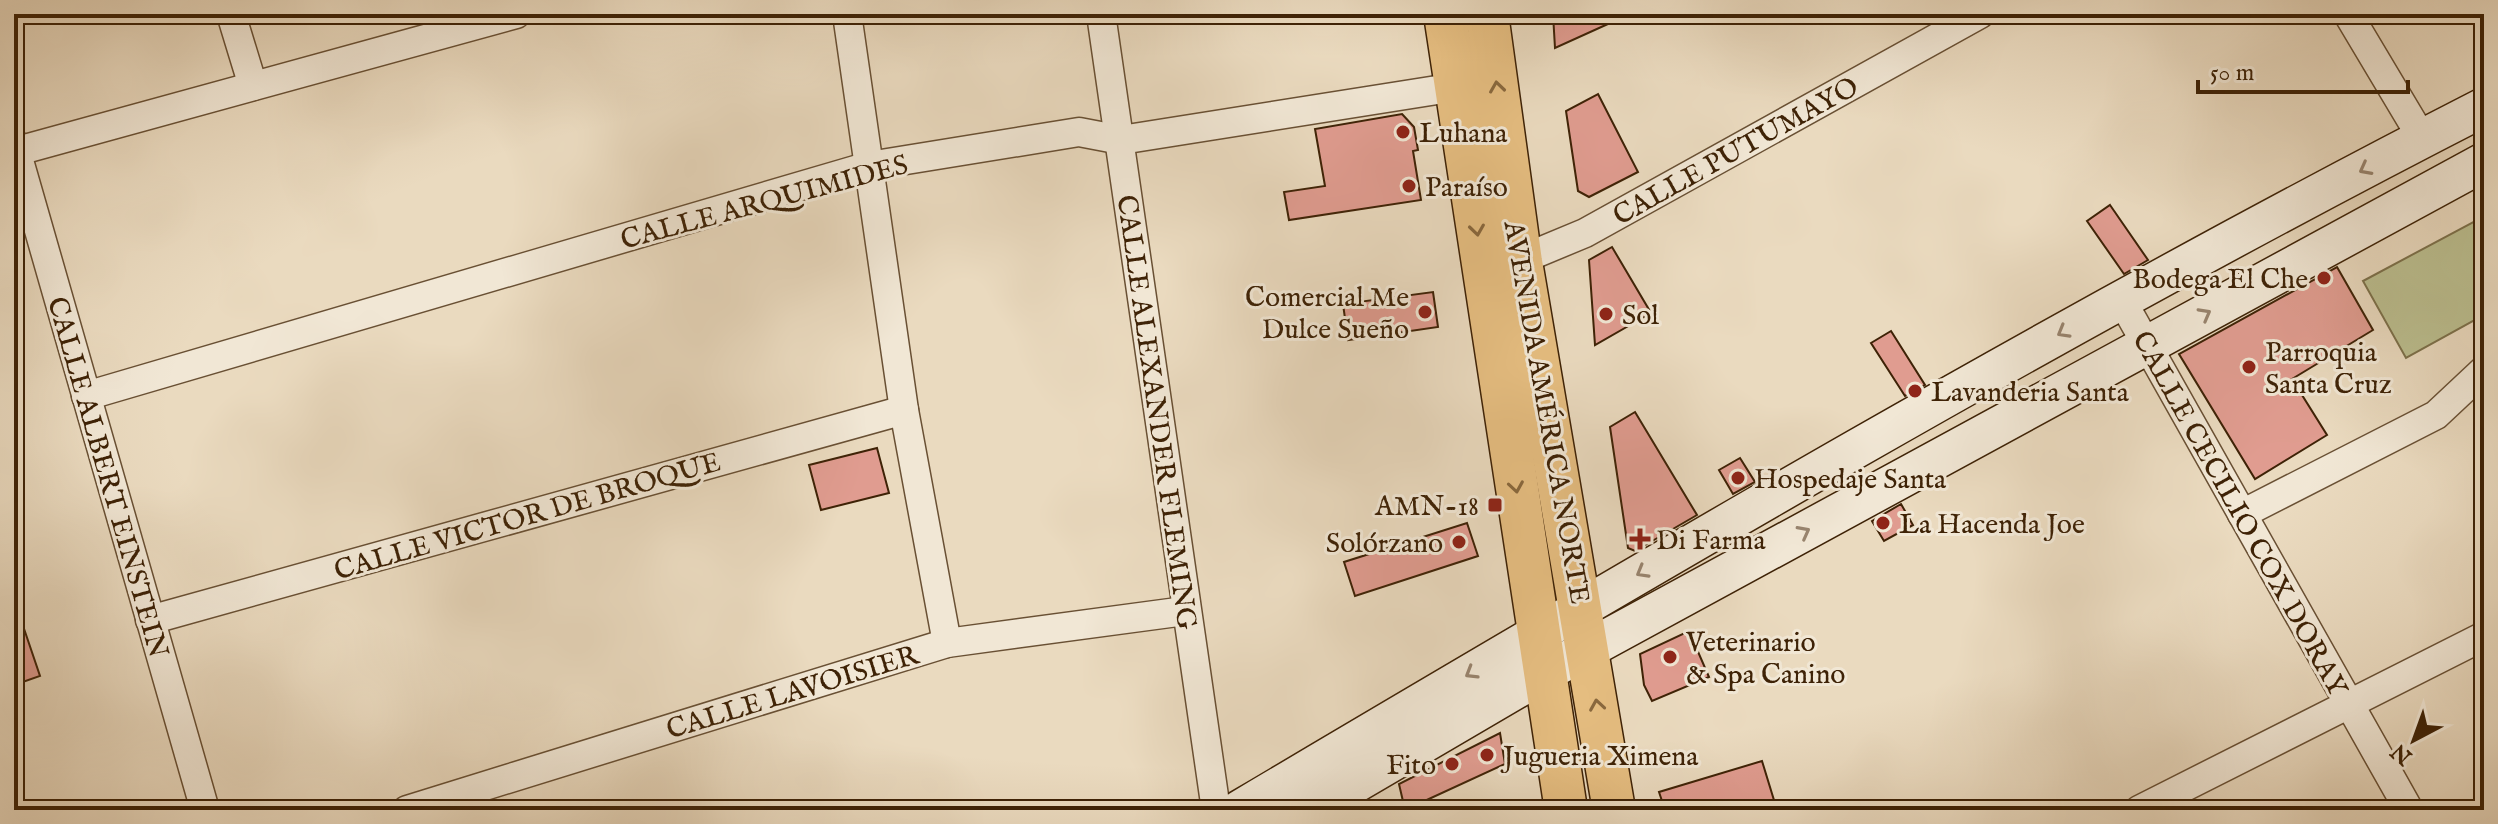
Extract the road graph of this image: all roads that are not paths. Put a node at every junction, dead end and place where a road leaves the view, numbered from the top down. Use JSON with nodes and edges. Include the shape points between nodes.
{"nodes":[{"id":1,"x":231,"y":14,"type":"edge"},
{"id":2,"x":516,"y":14,"type":"edge"},
{"id":3,"x":847,"y":14,"type":"edge"},
{"id":4,"x":1101,"y":14,"type":"edge"},
{"id":5,"x":1445,"y":14,"type":"edge"},
{"id":6,"x":1487,"y":14,"type":"edge"},
{"id":7,"x":1980,"y":14,"type":"edge"},
{"id":8,"x":2348,"y":14,"type":"edge"},
{"id":9,"x":457,"y":21,"type":"edge"},
{"id":10,"x":253,"y":86,"type":"junction"},
{"id":11,"x":1456,"y":87,"type":"junction"},
{"id":12,"x":2484,"y":107,"type":"edge"},
{"id":13,"x":2422,"y":138,"type":"junction"},
{"id":14,"x":1121,"y":140,"type":"junction"},
{"id":15,"x":15,"y":149,"type":"edge"},
{"id":16,"x":2484,"y":162,"type":"edge"},
{"id":17,"x":869,"y":166,"type":"junction"},
{"id":18,"x":1502,"y":267,"type":"junction"},
{"id":19,"x":2121,"y":299,"type":"junction"},
{"id":20,"x":2147,"y":345,"type":"junction"},
{"id":21,"x":2484,"y":370,"type":"edge"},
{"id":22,"x":86,"y":396,"type":"junction"},
{"id":23,"x":904,"y":410,"type":"junction"},
{"id":24,"x":2242,"y":514,"type":"junction"},
{"id":25,"x":1581,"y":606,"type":"junction"},
{"id":26,"x":1185,"y":611,"type":"junction"},
{"id":27,"x":150,"y":620,"type":"junction"},
{"id":28,"x":2484,"y":636,"type":"edge"},
{"id":29,"x":947,"y":643,"type":"junction"},
{"id":30,"x":1588,"y":649,"type":"junction"},
{"id":31,"x":1541,"y":653,"type":"junction"},
{"id":32,"x":2349,"y":703,"type":"junction"},
{"id":33,"x":205,"y":810,"type":"edge"},
{"id":34,"x":407,"y":810,"type":"edge"},
{"id":35,"x":1216,"y":810,"type":"edge"},
{"id":36,"x":1239,"y":810,"type":"edge"},
{"id":37,"x":1310,"y":810,"type":"edge"},
{"id":38,"x":1566,"y":810,"type":"edge"},
{"id":39,"x":1614,"y":810,"type":"edge"},
{"id":40,"x":2139,"y":810,"type":"edge"},
{"id":41,"x":2409,"y":810,"type":"edge"}],
"edges":[{"from":1,"to":10,"type":"street"},
{"from":2,"to":9,"type":"street"},
{"from":3,"to":17,"type":"street"},
{"from":4,"to":14,"type":"street","name":"CALLE ALEXANDER FLEMING"},
{"from":5,"to":11,"type":"main road","name":"AVENIDA AMÉRICA NORTE"},
{"from":18,"to":6,"type":"main road","name":"AVENIDA AMÉRICA NORTE","one_way":true},
{"from":7,"to":18,"type":"street","name":"CALLE PUTUMAYO","via":[[1585,233]]},
{"from":8,"to":13,"type":"street"},
{"from":9,"to":10,"type":"street"},
{"from":10,"to":15,"type":"street"},
{"from":11,"to":14,"type":"street","name":"CALLE ARQUIMIDES"},
{"from":11,"to":18,"type":"main road","name":"AVENIDA AMÉRICA NORTE","one_way":true},
{"from":12,"to":13,"type":"street"},
{"from":13,"to":19,"type":"street","one_way":true},
{"from":14,"to":17,"type":"street","name":"CALLE ARQUIMIDES","via":[[1079,132]]},
{"from":14,"to":26,"type":"street","name":"CALLE ALEXANDER FLEMING"},
{"from":15,"to":22,"type":"street","name":"CALLE ALBERT EINSTEIN"},
{"from":20,"to":16,"type":"street","one_way":true},
{"from":17,"to":22,"type":"street","name":"CALLE ARQUIMIDES"},
{"from":17,"to":23,"type":"street"},
{"from":18,"to":25,"type":"main road","name":"AVENIDA AMÉRICA NORTE"},
{"from":18,"to":31,"type":"main road","name":"AVENIDA AMÉRICA NORTE","one_way":true},
{"from":19,"to":20,"type":"street","name":"CALLE CECILIO COX DORAY"},
{"from":19,"to":25,"type":"street","one_way":true},
{"from":20,"to":24,"type":"street","name":"CALLE CECILIO COX DORAY"},
{"from":30,"to":20,"type":"street","one_way":true},
{"from":21,"to":24,"type":"street","via":[[2436,415]]},
{"from":22,"to":27,"type":"street","name":"CALLE ALBERT EINSTEIN"},
{"from":23,"to":27,"type":"street","name":"CALLE VICTOR DE BROQUE"},
{"from":23,"to":29,"type":"street"},
{"from":24,"to":32,"type":"street","name":"CALLE CECILIO COX DORAY"},
{"from":25,"to":30,"type":"main road","name":"AVENIDA AMÉRICA NORTE"},
{"from":25,"to":31,"type":"street"},
{"from":26,"to":29,"type":"street","name":"CALLE LAVOISIER"},
{"from":26,"to":35,"type":"street","name":"CALLE ALEXANDER FLEMING"},
{"from":27,"to":33,"type":"street","name":"CALLE ALBERT EINSTEIN"},
{"from":28,"to":32,"type":"street"},
{"from":29,"to":34,"type":"street","name":"CALLE LAVOISIER"},
{"from":30,"to":31,"type":"street"},
{"from":39,"to":30,"type":"main road","name":"AVENIDA AMÉRICA NORTE","one_way":true},
{"from":31,"to":36,"type":"street","one_way":true},
{"from":31,"to":37,"type":"street"},
{"from":31,"to":38,"type":"main road","name":"AVENIDA AMÉRICA NORTE"},
{"from":32,"to":40,"type":"street"},
{"from":32,"to":41,"type":"street","name":"CALLE CECILIO COX DORAY"}]}
